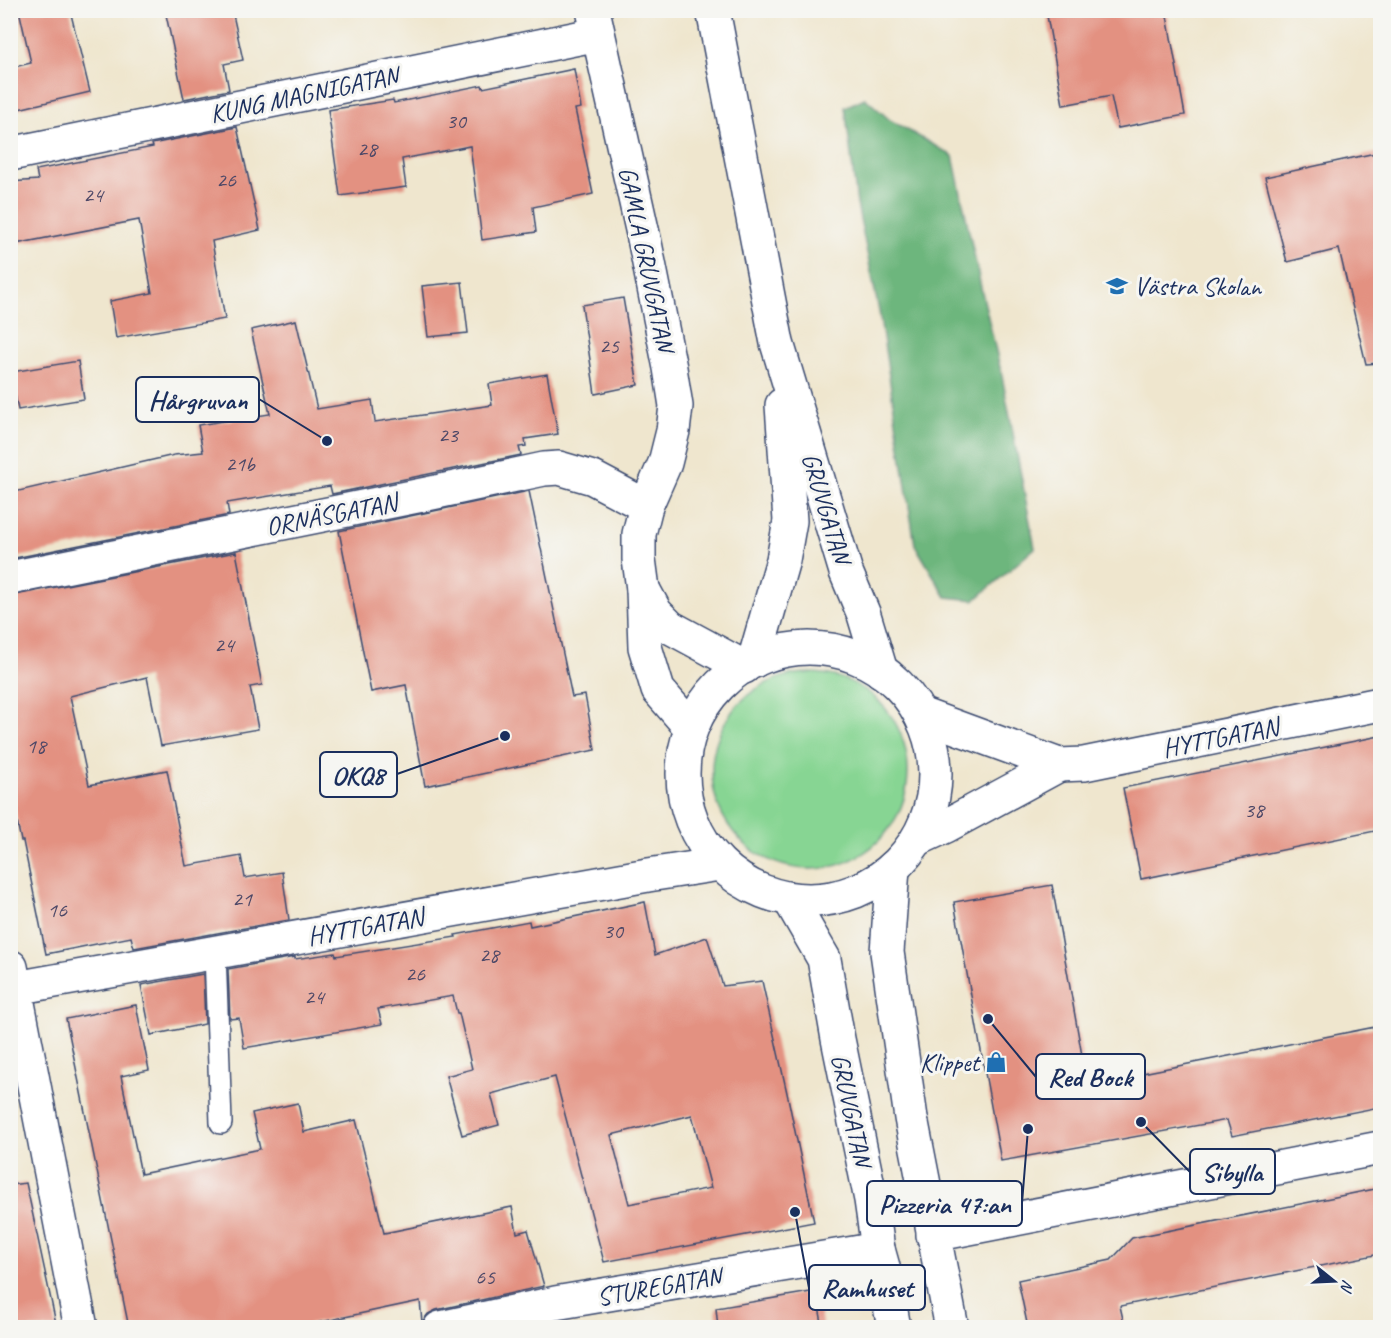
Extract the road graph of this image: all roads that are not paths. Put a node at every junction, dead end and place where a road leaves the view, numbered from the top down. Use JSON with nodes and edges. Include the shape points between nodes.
{"nodes":[{"id":1,"x":714,"y":10,"type":"edge"},
{"id":2,"x":595,"y":22,"type":"edge"},
{"id":3,"x":10,"y":154,"type":"edge"},
{"id":4,"x":777,"y":343,"type":"junction"},
{"id":5,"x":646,"y":506,"type":"junction"},
{"id":6,"x":10,"y":578,"type":"edge"},
{"id":7,"x":643,"y":589,"type":"junction"},
{"id":8,"x":749,"y":664,"type":"junction"},
{"id":9,"x":881,"y":671,"type":"junction"},
{"id":10,"x":1380,"y":704,"type":"edge"},
{"id":11,"x":920,"y":714,"type":"junction"},
{"id":12,"x":691,"y":728,"type":"junction"},
{"id":13,"x":1059,"y":765,"type":"junction"},
{"id":14,"x":918,"y":839,"type":"junction"},
{"id":15,"x":720,"y":864,"type":"junction"},
{"id":16,"x":893,"y":868,"type":"junction"},
{"id":17,"x":790,"y":900,"type":"junction"},
{"id":18,"x":215,"y":952,"type":"junction"},
{"id":19,"x":12,"y":981,"type":"edge"},
{"id":20,"x":220,"y":1123,"type":"dead end"},
{"id":21,"x":1380,"y":1148,"type":"edge"},
{"id":22,"x":933,"y":1235,"type":"junction"},
{"id":23,"x":878,"y":1249,"type":"junction"},
{"id":24,"x":81,"y":1328,"type":"edge"},
{"id":25,"x":440,"y":1328,"type":"edge"},
{"id":26,"x":894,"y":1328,"type":"edge"},
{"id":27,"x":952,"y":1328,"type":"edge"}],
"edges":[{"from":1,"to":4,"type":"street","name":"GRUVGATAN"},
{"from":2,"to":3,"type":"street","name":"KUNG MAGNIGATAN"},
{"from":2,"to":5,"type":"street","name":"GAMLA GRUVGATAN","via":[[645,243],[676,406],[665,463]]},
{"from":4,"to":8,"type":"street","name":"GRUVGATAN","via":[[790,521],[783,560]]},
{"from":4,"to":9,"type":"street","name":"GRUVGATAN","via":[[846,572]]},
{"from":5,"to":6,"type":"street","name":"ORNÄSGATAN","via":[[592,478],[559,468],[544,469]]},
{"from":5,"to":7,"type":"street","name":"GAMLA GRUVGATAN","via":[[639,534]]},
{"from":7,"to":8,"type":"street","via":[[656,614],[670,627]]},
{"from":7,"to":12,"type":"street","name":"GAMLA GRUVGATAN","via":[[645,647],[658,690]]},
{"from":8,"to":9,"type":"street","via":[[775,653],[819,649],[840,652]]},
{"from":8,"to":12,"type":"street","via":[[718,687]]},
{"from":9,"to":11,"type":"street","via":[[903,690]]},
{"from":10,"to":13,"type":"street","name":"HYTTGATAN","via":[[1084,764]]},
{"from":11,"to":13,"type":"street","name":"HYTTGATAN"},
{"from":11,"to":14,"type":"street","via":[[930,738],[934,790]]},
{"from":12,"to":15,"type":"street","via":[[682,776],[685,801],[704,846]]},
{"from":13,"to":14,"type":"street","name":"HYTTGATAN"},
{"from":14,"to":16,"type":"street"},
{"from":15,"to":17,"type":"street","via":[[748,885]]},
{"from":15,"to":18,"type":"street","name":"HYTTGATAN"},
{"from":16,"to":17,"type":"street","via":[[845,896]]},
{"from":16,"to":22,"type":"street","via":[[887,952],[910,1118]]},
{"from":17,"to":23,"type":"street","name":"GRUVGATAN","via":[[824,959]]},
{"from":18,"to":19,"type":"street","name":"HYTTGATAN"},
{"from":18,"to":20,"type":"lane"},
{"from":19,"to":24,"type":"street"},
{"from":21,"to":22,"type":"street"},
{"from":22,"to":27,"type":"street"},
{"from":23,"to":25,"type":"street","name":"STUREGATAN","via":[[555,1304]]},
{"from":23,"to":26,"type":"street","name":"GRUVGATAN"}]}
